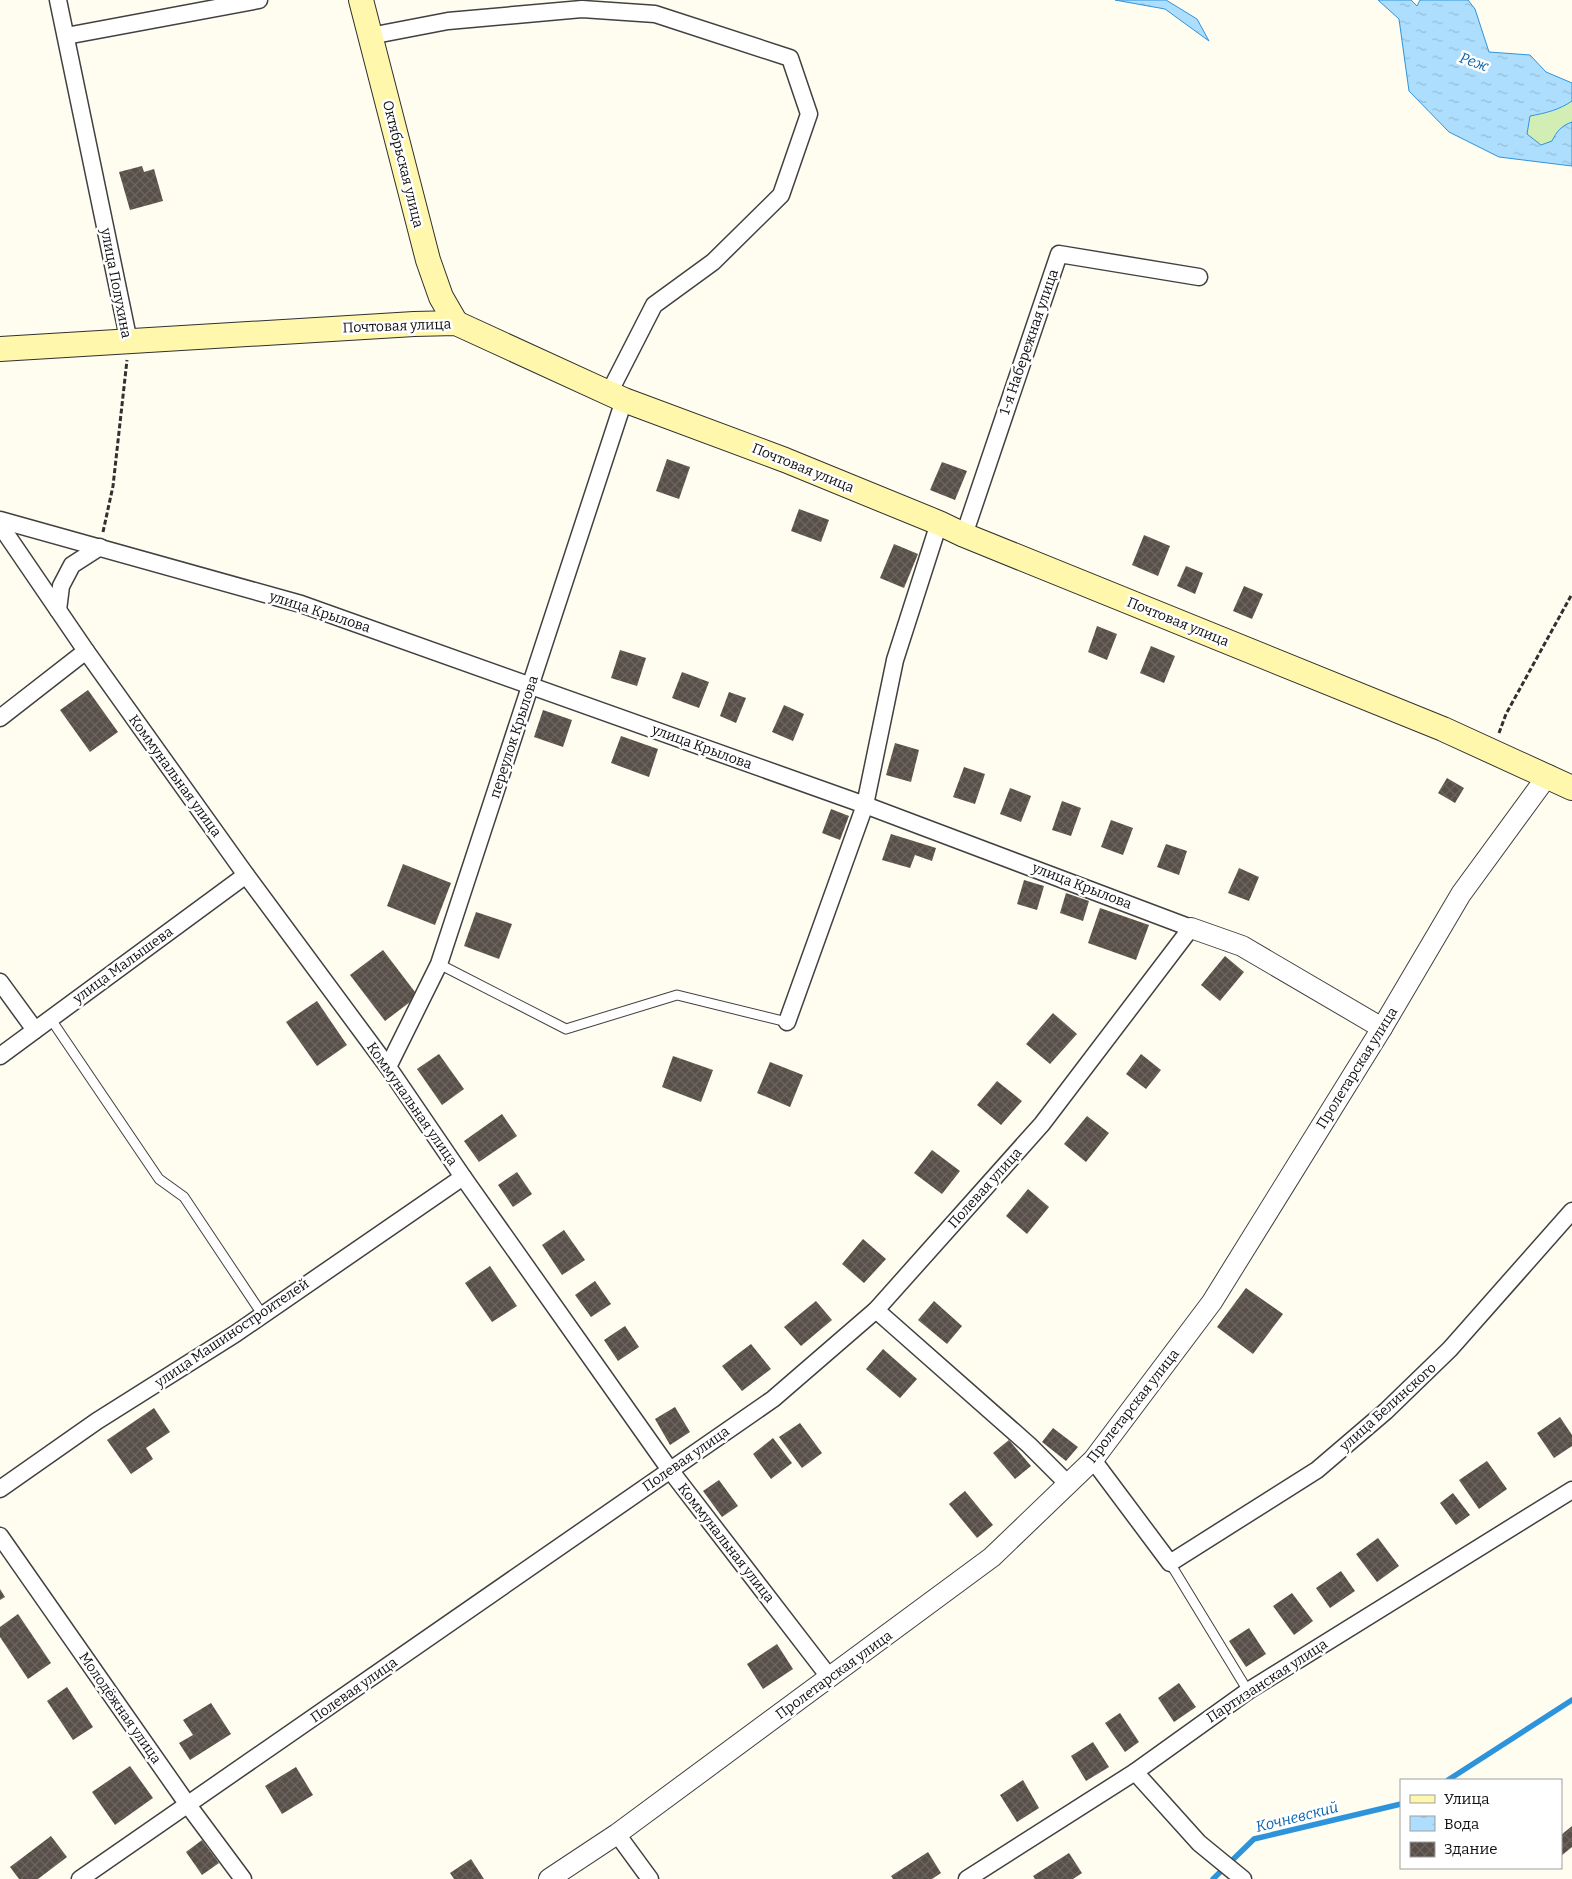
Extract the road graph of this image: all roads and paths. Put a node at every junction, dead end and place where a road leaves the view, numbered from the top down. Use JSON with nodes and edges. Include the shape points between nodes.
{"nodes":[{"id":1,"x":58,"y":0,"type":"edge"},
{"id":2,"x":259,"y":0,"type":"edge"},
{"id":3,"x":361,"y":0,"type":"edge"},
{"id":4,"x":66,"y":36,"type":"junction"},
{"id":5,"x":370,"y":36,"type":"junction"},
{"id":6,"x":1199,"y":277,"type":"dead end"},
{"id":7,"x":456,"y":323,"type":"junction"},
{"id":8,"x":129,"y":342,"type":"junction"},
{"id":9,"x":0,"y":349,"type":"edge"},
{"id":10,"x":617,"y":396,"type":"junction"},
{"id":11,"x":0,"y":520,"type":"edge"},
{"id":12,"x":939,"y":523,"type":"junction"},
{"id":13,"x":0,"y":525,"type":"edge"},
{"id":14,"x":964,"y":535,"type":"junction"},
{"id":15,"x":100,"y":548,"type":"junction"},
{"id":16,"x":1572,"y":594,"type":"edge"},
{"id":17,"x":58,"y":610,"type":"junction"},
{"id":18,"x":86,"y":651,"type":"junction"},
{"id":19,"x":531,"y":686,"type":"junction"},
{"id":20,"x":0,"y":718,"type":"edge"},
{"id":21,"x":1492,"y":750,"type":"junction"},
{"id":22,"x":1548,"y":775,"type":"junction"},
{"id":23,"x":1572,"y":788,"type":"edge"},
{"id":24,"x":865,"y":805,"type":"junction"},
{"id":25,"x":246,"y":875,"type":"junction"},
{"id":26,"x":1191,"y":928,"type":"junction"},
{"id":27,"x":439,"y":964,"type":"junction"},
{"id":28,"x":0,"y":982,"type":"edge"},
{"id":29,"x":50,"y":1018,"type":"junction"},
{"id":30,"x":787,"y":1022,"type":"joint"},
{"id":31,"x":1382,"y":1028,"type":"junction"},
{"id":32,"x":35,"y":1030,"type":"junction"},
{"id":33,"x":0,"y":1056,"type":"edge"},
{"id":34,"x":388,"y":1067,"type":"junction"},
{"id":35,"x":463,"y":1177,"type":"junction"},
{"id":36,"x":1572,"y":1211,"type":"edge"},
{"id":37,"x":876,"y":1310,"type":"junction"},
{"id":38,"x":262,"y":1314,"type":"junction"},
{"id":39,"x":1093,"y":1460,"type":"junction"},
{"id":40,"x":670,"y":1470,"type":"junction"},
{"id":41,"x":1068,"y":1484,"type":"junction"},
{"id":42,"x":0,"y":1488,"type":"edge"},
{"id":43,"x":1572,"y":1490,"type":"edge"},
{"id":44,"x":0,"y":1536,"type":"edge"},
{"id":45,"x":1170,"y":1564,"type":"junction"},
{"id":46,"x":830,"y":1678,"type":"junction"},
{"id":47,"x":1248,"y":1691,"type":"junction"},
{"id":48,"x":1135,"y":1772,"type":"junction"},
{"id":49,"x":188,"y":1805,"type":"junction"},
{"id":50,"x":617,"y":1834,"type":"junction"},
{"id":51,"x":80,"y":1879,"type":"edge"},
{"id":52,"x":243,"y":1879,"type":"edge"},
{"id":53,"x":549,"y":1879,"type":"edge"},
{"id":54,"x":650,"y":1879,"type":"edge"},
{"id":55,"x":967,"y":1879,"type":"edge"},
{"id":56,"x":1243,"y":1879,"type":"edge"}],
"edges":[{"from":1,"to":4,"type":"street","name":"улица Полухина"},
{"from":2,"to":4,"type":"street"},
{"from":3,"to":5,"type":"main road","name":"Октябрьская улица"},
{"from":4,"to":8,"type":"street","name":"улица Полухина"},
{"from":5,"to":7,"type":"main road","name":"Октябрьская улица","via":[[428,260],[441,297]]},
{"from":5,"to":10,"type":"street","name":"переулок Крылова","via":[[448,21],[582,9],[656,14],[790,58],[809,114],[781,195],[713,262],[654,305]]},
{"from":6,"to":14,"type":"street","name":"1-я Набережная улица","via":[[1060,254]]},
{"from":7,"to":8,"type":"main road","name":"Почтовая улица"},
{"from":7,"to":10,"type":"main road","name":"Почтовая улица"},
{"from":8,"to":9,"type":"main road","name":"Почтовая улица"},
{"from":8,"to":15,"type":"path","name":"улица Полухина","via":[[113,486]]},
{"from":10,"to":12,"type":"main road","name":"Почтовая улица"},
{"from":10,"to":19,"type":"street","name":"переулок Крылова"},
{"from":11,"to":15,"type":"street","name":"улица Крылова"},
{"from":12,"to":14,"type":"main road","name":"Почтовая улица"},
{"from":12,"to":24,"type":"street","via":[[895,660]]},
{"from":13,"to":17,"type":"street","name":"Коммунальная улица"},
{"from":14,"to":21,"type":"main road","name":"Почтовая улица"},
{"from":15,"to":17,"type":"street","via":[[72,565],[60,586]]},
{"from":15,"to":19,"type":"street","name":"улица Крылова","via":[[301,604]]},
{"from":16,"to":21,"type":"path","via":[[1506,714]]},
{"from":17,"to":18,"type":"street","name":"Коммунальная улица"},
{"from":18,"to":20,"type":"street"},
{"from":18,"to":25,"type":"street","name":"Коммунальная улица"},
{"from":19,"to":24,"type":"street","name":"улица Крылова"},
{"from":19,"to":27,"type":"street","name":"переулок Крылова"},
{"from":21,"to":22,"type":"main road","name":"Почтовая улица"},
{"from":22,"to":23,"type":"main road","name":"Почтовая улица"},
{"from":22,"to":31,"type":"street","name":"Пролетарская улица","via":[[1461,894]]},
{"from":24,"to":26,"type":"street","name":"улица Крылова"},
{"from":24,"to":30,"type":"street"},
{"from":25,"to":29,"type":"street","name":"улица Малышева"},
{"from":25,"to":34,"type":"street","name":"Коммунальная улица"},
{"from":26,"to":31,"type":"street","name":"улица Крылова","via":[[1242,946]]},
{"from":26,"to":37,"type":"street","name":"Полевая улица","via":[[1042,1124]]},
{"from":27,"to":30,"type":"lane","via":[[566,1029],[677,995]]},
{"from":27,"to":34,"type":"street","name":"переулок Крылова"},
{"from":28,"to":32,"type":"street"},
{"from":29,"to":32,"type":"street","name":"улица Малышева"},
{"from":29,"to":38,"type":"lane","via":[[159,1179],[184,1197]]},
{"from":31,"to":39,"type":"street","name":"Пролетарская улица","via":[[1212,1302]]},
{"from":32,"to":33,"type":"street","name":"улица Малышева"},
{"from":34,"to":35,"type":"street","name":"Коммунальная улица"},
{"from":35,"to":38,"type":"street","name":"улица Машиностроителей"},
{"from":35,"to":40,"type":"street","name":"Коммунальная улица"},
{"from":36,"to":45,"type":"street","name":"улица Белинского","via":[[1450,1349],[1386,1411],[1317,1470]]},
{"from":37,"to":40,"type":"street","name":"Полевая улица","via":[[773,1399]]},
{"from":37,"to":41,"type":"street","via":[[1029,1445]]},
{"from":38,"to":42,"type":"street","name":"улица Машиностроителей"},
{"from":39,"to":41,"type":"street","name":"Пролетарская улица"},
{"from":39,"to":45,"type":"street"},
{"from":40,"to":46,"type":"street","name":"Коммунальная улица"},
{"from":40,"to":49,"type":"street","name":"Полевая улица"},
{"from":41,"to":46,"type":"street","name":"Пролетарская улица","via":[[992,1557]]},
{"from":43,"to":47,"type":"street","name":"Партизанская улица"},
{"from":44,"to":49,"type":"street","name":"Молодёжная улица"},
{"from":45,"to":47,"type":"lane"},
{"from":46,"to":50,"type":"street","name":"Пролетарская улица"},
{"from":47,"to":48,"type":"street","name":"Партизанская улица"},
{"from":48,"to":55,"type":"street","name":"Партизанская улица"},
{"from":48,"to":56,"type":"street","via":[[1199,1843]]},
{"from":49,"to":51,"type":"street","name":"Полевая улица"},
{"from":49,"to":52,"type":"street","name":"Молодёжная улица"},
{"from":50,"to":53,"type":"street","name":"Пролетарская улица"},
{"from":50,"to":54,"type":"street"}]}
